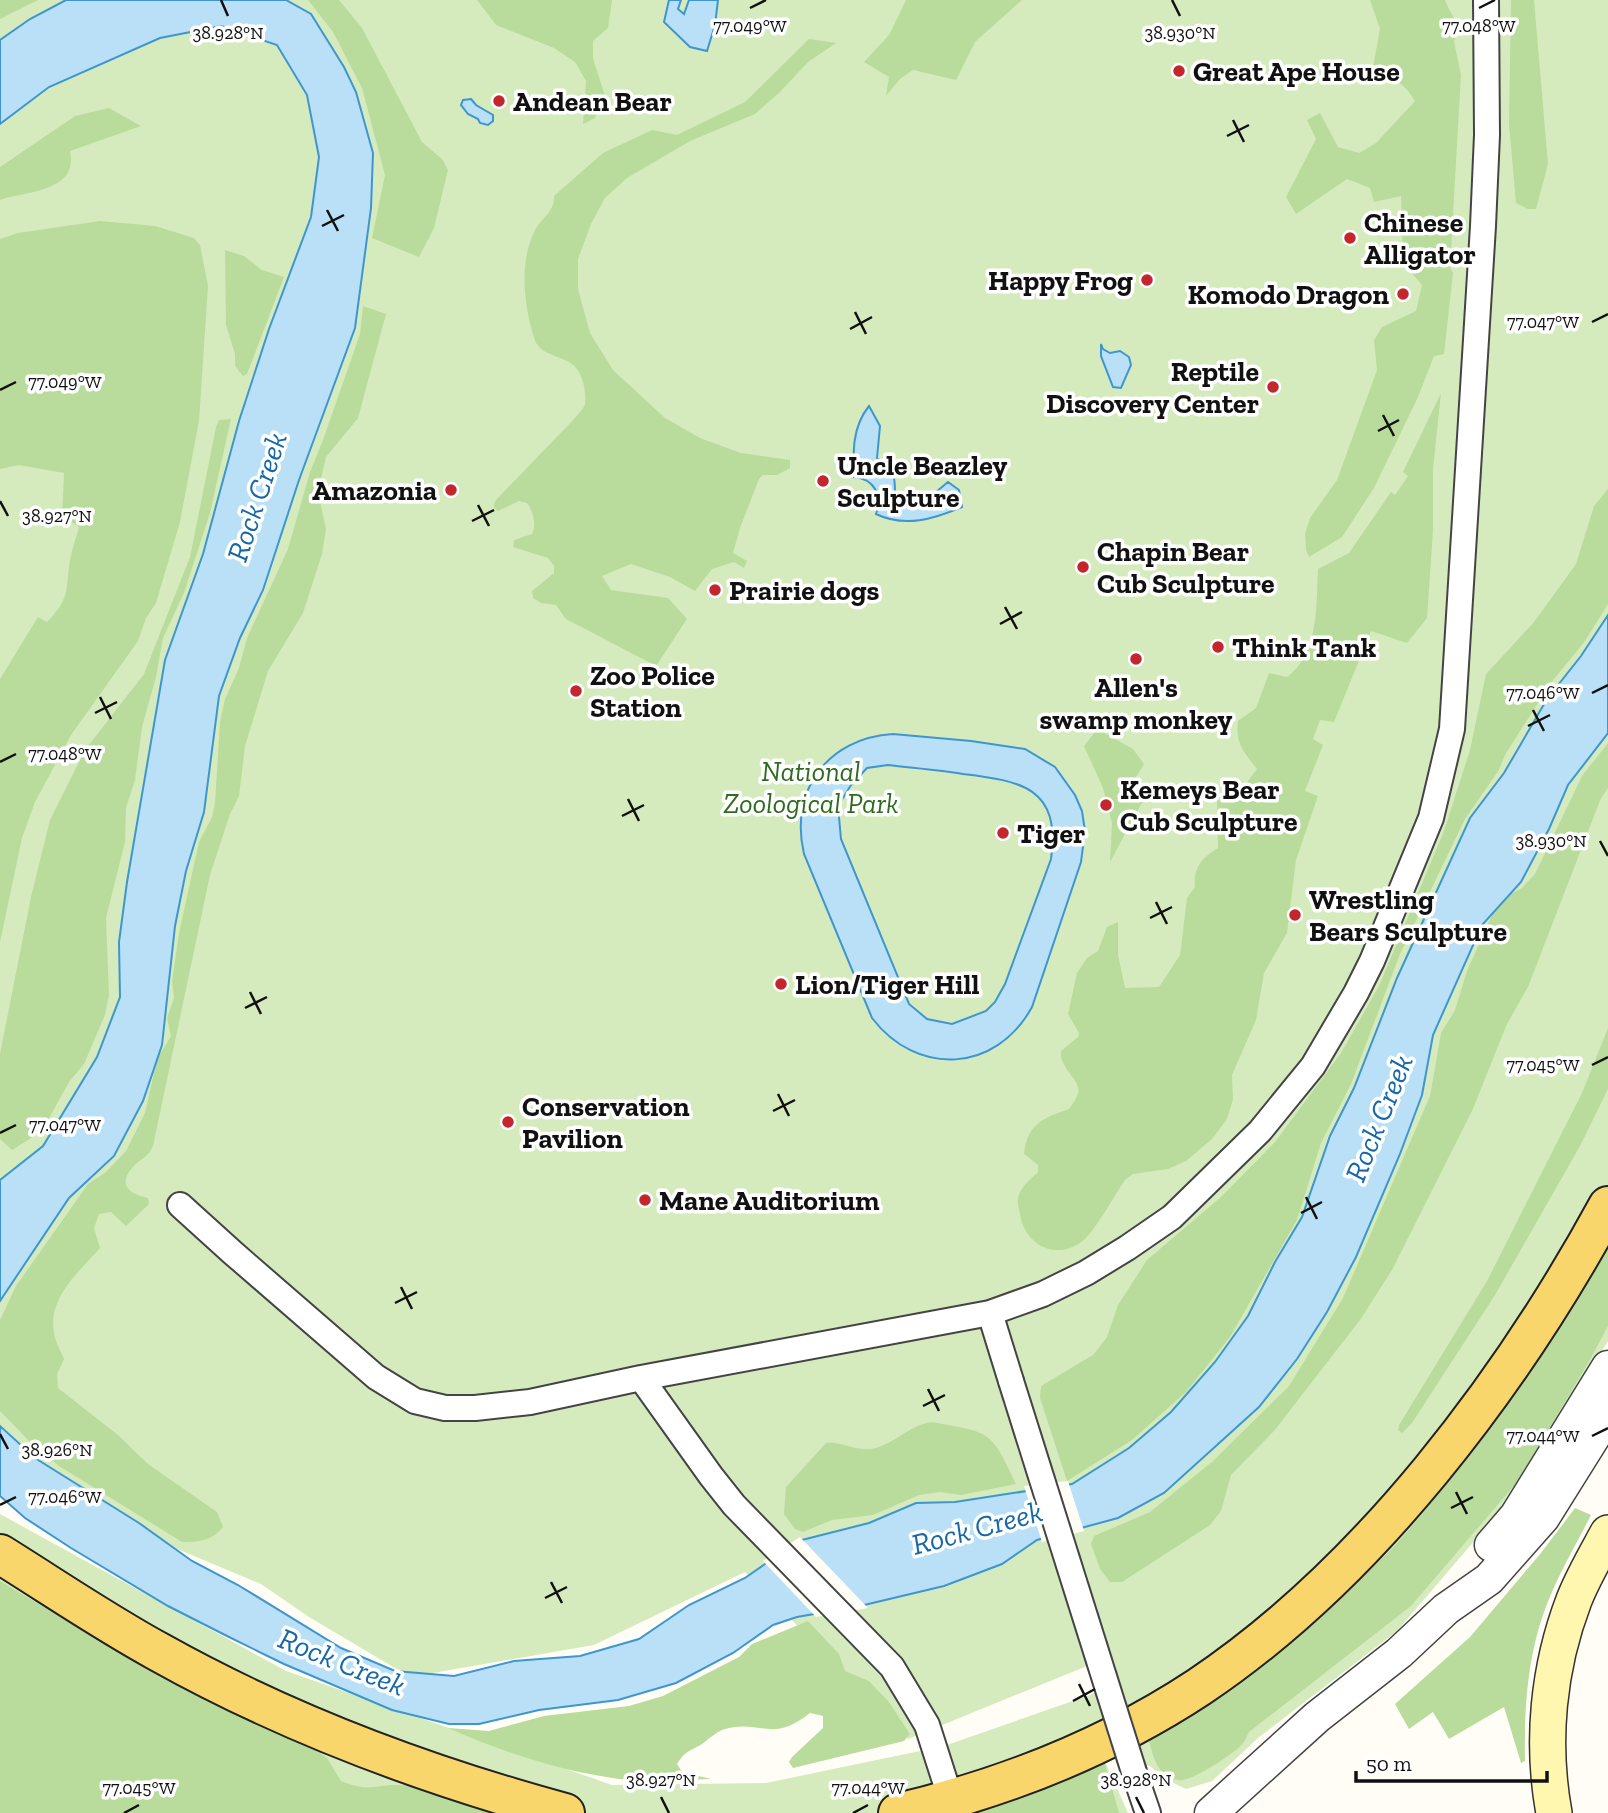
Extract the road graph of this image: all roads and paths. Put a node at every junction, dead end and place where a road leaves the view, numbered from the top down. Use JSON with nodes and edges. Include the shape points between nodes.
{"nodes":[{"id":1,"x":1486,"y":0,"type":"edge"},
{"id":2,"x":180,"y":1205,"type":"dead end"},
{"id":3,"x":1608,"y":1206,"type":"edge"},
{"id":4,"x":990,"y":1313,"type":"junction"},
{"id":5,"x":1608,"y":1367,"type":"edge"},
{"id":6,"x":641,"y":1378,"type":"junction"},
{"id":7,"x":1608,"y":1414,"type":"edge"},
{"id":8,"x":1608,"y":1533,"type":"edge"},
{"id":9,"x":0,"y":1554,"type":"edge"},
{"id":10,"x":1446,"y":1609,"type":"junction"},
{"id":11,"x":1269,"y":1759,"type":"junction"},
{"id":12,"x":951,"y":1800,"type":"junction"},
{"id":13,"x":565,"y":1813,"type":"edge"},
{"id":14,"x":898,"y":1813,"type":"edge"},
{"id":15,"x":1148,"y":1813,"type":"edge"},
{"id":16,"x":1211,"y":1813,"type":"edge"},
{"id":17,"x":1230,"y":1813,"type":"edge"},
{"id":18,"x":1554,"y":1813,"type":"edge"}],
"edges":[{"from":1,"to":4,"type":"street","via":[[1483,226],[1452,729],[1431,818],[1356,993],[1313,1066],[1260,1130],[1172,1217],[1128,1248],[1043,1294]]},
{"from":2,"to":6,"type":"street","via":[[376,1377],[415,1401],[445,1408],[506,1406]]},
{"from":3,"to":12,"type":"main road","via":[[1472,1418],[1392,1515],[1313,1597],[1225,1669],[1147,1718],[1064,1759]]},
{"from":4,"to":6,"type":"street"},
{"from":4,"to":15,"type":"street","bridge":true},
{"from":5,"to":10,"type":"street","via":[[1516,1516],[1475,1564]]},
{"from":6,"to":12,"type":"street","via":[[734,1505],[892,1668],[927,1725]]},
{"from":7,"to":10,"type":"street","via":[[1543,1518],[1489,1578]]},
{"from":8,"to":18,"type":"main road","via":[[1573,1601],[1553,1678],[1548,1760]]},
{"from":9,"to":13,"type":"main road","via":[[141,1643],[256,1701],[376,1752]]},
{"from":10,"to":11,"type":"street"},
{"from":11,"to":16,"type":"street"},
{"from":11,"to":17,"type":"street"},
{"from":12,"to":14,"type":"main road"}]}
